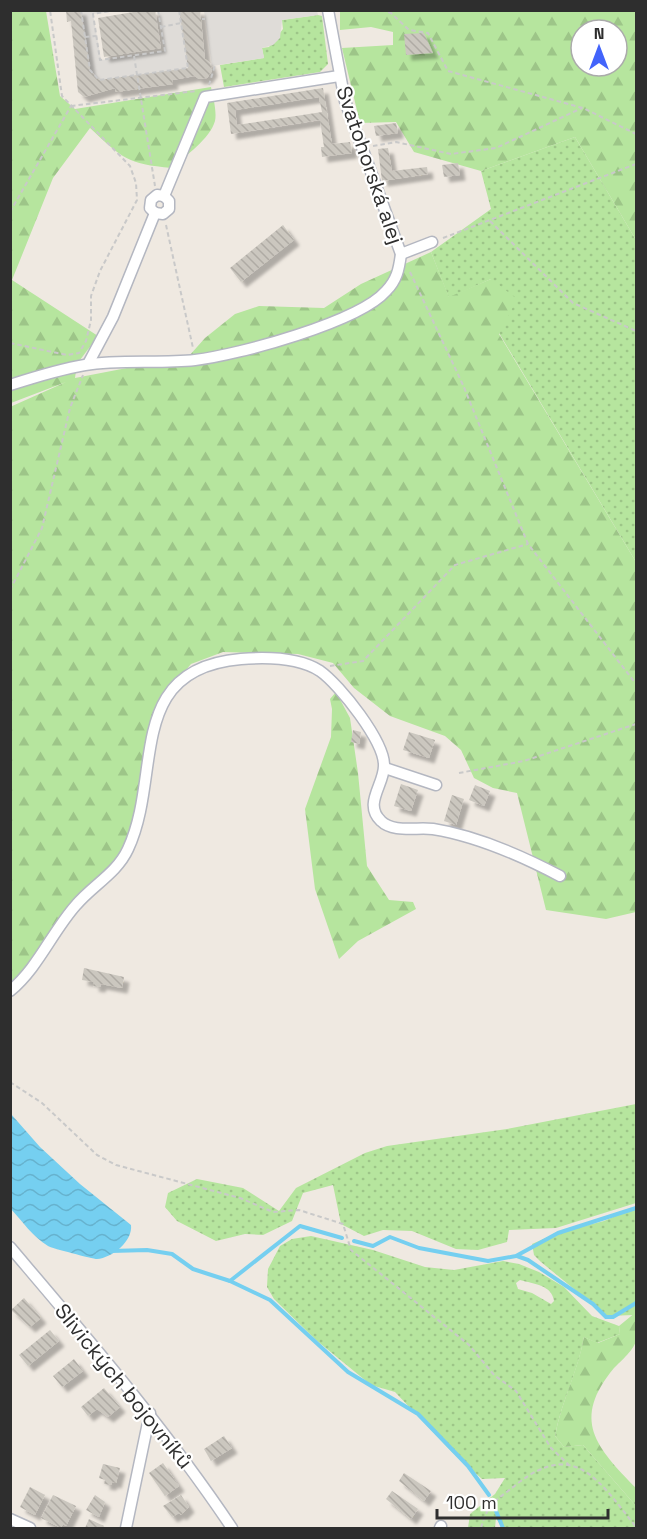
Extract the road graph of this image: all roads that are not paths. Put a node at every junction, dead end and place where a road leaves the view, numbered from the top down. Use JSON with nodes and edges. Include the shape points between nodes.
{"nodes":[{"id":1,"x":328,"y":10,"type":"edge"},
{"id":2,"x":339,"y":76,"type":"junction"},
{"id":3,"x":432,"y":242,"type":"road end"},
{"id":4,"x":401,"y":254,"type":"junction"},
{"id":5,"x":88,"y":364,"type":"junction"},
{"id":6,"x":10,"y":385,"type":"edge"},
{"id":7,"x":384,"y":768,"type":"junction"},
{"id":8,"x":436,"y":785,"type":"dead end"},
{"id":9,"x":560,"y":876,"type":"dead end"},
{"id":10,"x":10,"y":991,"type":"edge"},
{"id":11,"x":10,"y":1247,"type":"edge"},
{"id":12,"x":150,"y":1413,"type":"junction"},
{"id":13,"x":10,"y":1519,"type":"edge"},
{"id":14,"x":30,"y":1528,"type":"edge"},
{"id":15,"x":126,"y":1528,"type":"edge"},
{"id":16,"x":232,"y":1528,"type":"edge"}],
"edges":[{"from":1,"to":2,"type":"street","name":"Svatohorská alej"},
{"from":2,"to":4,"type":"street","name":"Svatohorská alej"},
{"from":2,"to":5,"type":"street","via":[[201,94],[161,195],[169,201],[169,209],[159,214]]},
{"from":3,"to":4,"type":"street"},
{"from":4,"to":5,"type":"street","name":"Svatohorská alej","via":[[397,276],[386,292],[361,311],[267,345],[196,360]]},
{"from":5,"to":6,"type":"street","name":"Svatohorská alej"},
{"from":7,"to":8,"type":"street"},
{"from":7,"to":9,"type":"street","via":[[374,806],[383,823],[405,829],[435,830],[490,846]]},
{"from":7,"to":10,"type":"street","via":[[374,732],[322,672],[306,664],[247,658],[204,666],[187,676],[158,710],[137,823],[128,850],[110,874],[75,905],[27,975]]},
{"from":11,"to":12,"type":"street","name":"Slivických bojovníků"},
{"from":12,"to":15,"type":"street"},
{"from":12,"to":16,"type":"street","name":"Slivických bojovníků"},
{"from":13,"to":14,"type":"street"}]}
